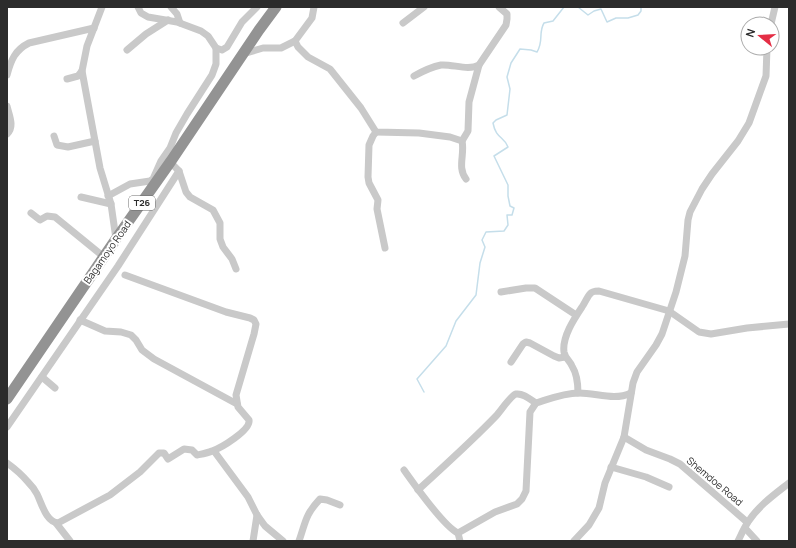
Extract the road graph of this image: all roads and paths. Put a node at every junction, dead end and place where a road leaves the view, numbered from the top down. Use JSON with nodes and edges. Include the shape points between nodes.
{"nodes":[{"id":1,"x":102,"y":7,"type":"edge"},
{"id":2,"x":138,"y":7,"type":"edge"},
{"id":3,"x":171,"y":7,"type":"edge"},
{"id":4,"x":276,"y":7,"type":"edge"},
{"id":5,"x":424,"y":7,"type":"edge"},
{"id":6,"x":499,"y":7,"type":"edge"},
{"id":7,"x":255,"y":8,"type":"edge"},
{"id":8,"x":315,"y":8,"type":"edge"},
{"id":9,"x":168,"y":20,"type":"junction"},
{"id":10,"x":403,"y":22,"type":"dead end"},
{"id":11,"x":180,"y":23,"type":"junction"},
{"id":12,"x":94,"y":28,"type":"junction"},
{"id":13,"x":295,"y":42,"type":"junction"},
{"id":14,"x":216,"y":48,"type":"junction"},
{"id":15,"x":128,"y":50,"type":"dead end"},
{"id":16,"x":243,"y":54,"type":"junction"},
{"id":17,"x":767,"y":56,"type":"edge"},
{"id":18,"x":479,"y":65,"type":"junction"},
{"id":19,"x":82,"y":71,"type":"junction"},
{"id":20,"x":7,"y":75,"type":"edge"},
{"id":21,"x":414,"y":76,"type":"dead end"},
{"id":22,"x":67,"y":79,"type":"dead end"},
{"id":23,"x":7,"y":106,"type":"edge"},
{"id":24,"x":376,"y":132,"type":"junction"},
{"id":25,"x":7,"y":134,"type":"edge"},
{"id":26,"x":54,"y":136,"type":"dead end"},
{"id":27,"x":95,"y":141,"type":"junction"},
{"id":28,"x":462,"y":141,"type":"junction"},
{"id":29,"x":170,"y":162,"type":"junction"},
{"id":30,"x":179,"y":171,"type":"junction"},
{"id":31,"x":466,"y":179,"type":"dead end"},
{"id":32,"x":108,"y":196,"type":"junction"},
{"id":33,"x":81,"y":197,"type":"dead end"},
{"id":34,"x":111,"y":204,"type":"junction"},
{"id":35,"x":31,"y":213,"type":"dead end"},
{"id":36,"x":116,"y":239,"type":"junction"},
{"id":37,"x":385,"y":248,"type":"dead end"},
{"id":38,"x":104,"y":257,"type":"junction"},
{"id":39,"x":236,"y":269,"type":"dead end"},
{"id":40,"x":115,"y":270,"type":"junction"},
{"id":41,"x":125,"y":275,"type":"junction"},
{"id":42,"x":501,"y":292,"type":"dead end"},
{"id":43,"x":200,"y":306,"type":"dead end"},
{"id":44,"x":669,"y":310,"type":"junction"},
{"id":45,"x":576,"y":315,"type":"junction"},
{"id":46,"x":80,"y":320,"type":"junction"},
{"id":47,"x":789,"y":324,"type":"edge"},
{"id":48,"x":566,"y":357,"type":"junction"},
{"id":49,"x":511,"y":362,"type":"dead end"},
{"id":50,"x":42,"y":377,"type":"junction"},
{"id":51,"x":55,"y":388,"type":"dead end"},
{"id":52,"x":578,"y":393,"type":"junction"},
{"id":53,"x":631,"y":393,"type":"junction"},
{"id":54,"x":618,"y":397,"type":"junction"},
{"id":55,"x":7,"y":399,"type":"edge"},
{"id":56,"x":536,"y":402,"type":"junction"},
{"id":57,"x":237,"y":404,"type":"junction"},
{"id":58,"x":630,"y":410,"type":"junction"},
{"id":59,"x":7,"y":427,"type":"edge"},
{"id":60,"x":624,"y":437,"type":"junction"},
{"id":61,"x":214,"y":450,"type":"junction"},
{"id":62,"x":7,"y":463,"type":"edge"},
{"id":63,"x":611,"y":467,"type":"junction"},
{"id":64,"x":404,"y":470,"type":"dead end"},
{"id":65,"x":789,"y":483,"type":"edge"},
{"id":66,"x":669,"y":487,"type":"dead end"},
{"id":67,"x":418,"y":490,"type":"junction"},
{"id":68,"x":340,"y":505,"type":"dead end"},
{"id":69,"x":257,"y":515,"type":"junction"},
{"id":70,"x":56,"y":523,"type":"junction"},
{"id":71,"x":746,"y":525,"type":"junction"},
{"id":72,"x":458,"y":533,"type":"junction"},
{"id":73,"x":70,"y":541,"type":"edge"},
{"id":74,"x":253,"y":541,"type":"edge"},
{"id":75,"x":283,"y":541,"type":"edge"},
{"id":76,"x":299,"y":541,"type":"edge"},
{"id":77,"x":460,"y":541,"type":"edge"},
{"id":78,"x":574,"y":541,"type":"edge"},
{"id":79,"x":738,"y":541,"type":"edge"},
{"id":80,"x":757,"y":541,"type":"edge"}],
"edges":[{"from":1,"to":12,"type":"street"},
{"from":2,"to":9,"type":"street","via":[[141,13],[148,17]]},
{"from":3,"to":11,"type":"street"},
{"from":4,"to":16,"type":"highway","name":"Bagamoyo Road","number":"T26"},
{"from":5,"to":10,"type":"street"},
{"from":6,"to":18,"type":"street","via":[[507,14],[506,25]]},
{"from":7,"to":14,"type":"street","via":[[224,49]]},
{"from":8,"to":13,"type":"street","via":[[312,18]]},
{"from":9,"to":11,"type":"street"},
{"from":9,"to":15,"type":"street","via":[[149,31]]},
{"from":11,"to":14,"type":"street","via":[[205,33]]},
{"from":12,"to":19,"type":"street"},
{"from":12,"to":20,"type":"street","via":[[20,47],[10,62]]},
{"from":13,"to":16,"type":"street","via":[[281,48],[263,48]]},
{"from":13,"to":24,"type":"street","via":[[308,57],[330,69],[361,108]]},
{"from":14,"to":32,"type":"street","via":[[216,64],[212,75],[184,119],[153,178],[150,181],[130,184]]},
{"from":16,"to":29,"type":"highway","name":"Bagamoyo Road","number":"T26"},
{"from":17,"to":44,"type":"street","via":[[766,76],[749,123],[702,189],[690,212],[685,256]]},
{"from":18,"to":21,"type":"street","via":[[471,68],[442,65]]},
{"from":18,"to":28,"type":"street","via":[[469,102],[468,131]]},
{"from":19,"to":22,"type":"street","via":[[78,76]]},
{"from":19,"to":27,"type":"street"},
{"from":23,"to":25,"type":"street","via":[[11,125]]},
{"from":24,"to":28,"type":"street","via":[[419,133]]},
{"from":24,"to":37,"type":"street","via":[[369,145],[368,178],[378,200],[377,209]]},
{"from":26,"to":27,"type":"street","via":[[57,145],[64,147]]},
{"from":27,"to":32,"type":"street"},
{"from":28,"to":31,"type":"street","via":[[461,168]]},
{"from":29,"to":30,"type":"street"},
{"from":29,"to":36,"type":"highway","name":"Bagamoyo Road","number":"T26"},
{"from":30,"to":39,"type":"street","via":[[190,197],[213,210],[220,223],[223,247]]},
{"from":30,"to":40,"type":"street"},
{"from":32,"to":34,"type":"street"},
{"from":33,"to":34,"type":"street"},
{"from":34,"to":36,"type":"street"},
{"from":35,"to":38,"type":"street","via":[[40,220],[47,216],[55,216]]},
{"from":36,"to":38,"type":"highway","name":"Bagamoyo Road","number":"T26"},
{"from":38,"to":55,"type":"highway","name":"Bagamoyo Road","number":"T26"},
{"from":40,"to":41,"type":"street"},
{"from":40,"to":46,"type":"street"},
{"from":41,"to":43,"type":"street"},
{"from":41,"to":57,"type":"street","via":[[254,320],[256,328],[236,395]]},
{"from":42,"to":45,"type":"street","via":[[535,288]]},
{"from":44,"to":45,"type":"street","via":[[599,291],[590,293]]},
{"from":44,"to":47,"type":"street","via":[[699,332],[711,334]]},
{"from":44,"to":53,"type":"street","via":[[662,334],[637,372]]},
{"from":45,"to":48,"type":"street","via":[[565,344]]},
{"from":46,"to":50,"type":"street"},
{"from":46,"to":57,"type":"street","via":[[105,331],[131,335],[142,350],[154,359]]},
{"from":48,"to":49,"type":"street","via":[[559,358],[526,342]]},
{"from":48,"to":52,"type":"street","via":[[575,372]]},
{"from":50,"to":51,"type":"street"},
{"from":50,"to":59,"type":"street"},
{"from":52,"to":54,"type":"street"},
{"from":52,"to":56,"type":"street"},
{"from":53,"to":54,"type":"street"},
{"from":53,"to":58,"type":"street"},
{"from":54,"to":58,"type":"street"},
{"from":56,"to":67,"type":"street","via":[[517,394],[512,396],[473,440]]},
{"from":56,"to":72,"type":"street","via":[[530,412],[526,491],[522,498],[516,504],[495,512]]},
{"from":57,"to":61,"type":"street","via":[[250,423],[239,435]]},
{"from":58,"to":60,"type":"street"},
{"from":60,"to":63,"type":"street"},
{"from":60,"to":71,"type":"street","name":"Shemdoe Road","via":[[646,450],[680,464]]},
{"from":61,"to":69,"type":"street"},
{"from":61,"to":70,"type":"street","via":[[197,454],[184,449],[168,459],[164,453],[159,453],[140,472],[110,495]]},
{"from":62,"to":70,"type":"street","via":[[28,481],[45,512]]},
{"from":63,"to":66,"type":"street"},
{"from":63,"to":78,"type":"street","via":[[599,508]]},
{"from":64,"to":67,"type":"street"},
{"from":65,"to":71,"type":"street","via":[[755,512]]},
{"from":67,"to":72,"type":"street"},
{"from":68,"to":76,"type":"street","via":[[320,498],[306,517]]},
{"from":69,"to":74,"type":"street"},
{"from":69,"to":75,"type":"street","via":[[265,526]]},
{"from":70,"to":73,"type":"street"},
{"from":71,"to":79,"type":"street"},
{"from":71,"to":80,"type":"street","name":"Shemdoe Road"},
{"from":72,"to":77,"type":"street"}]}
